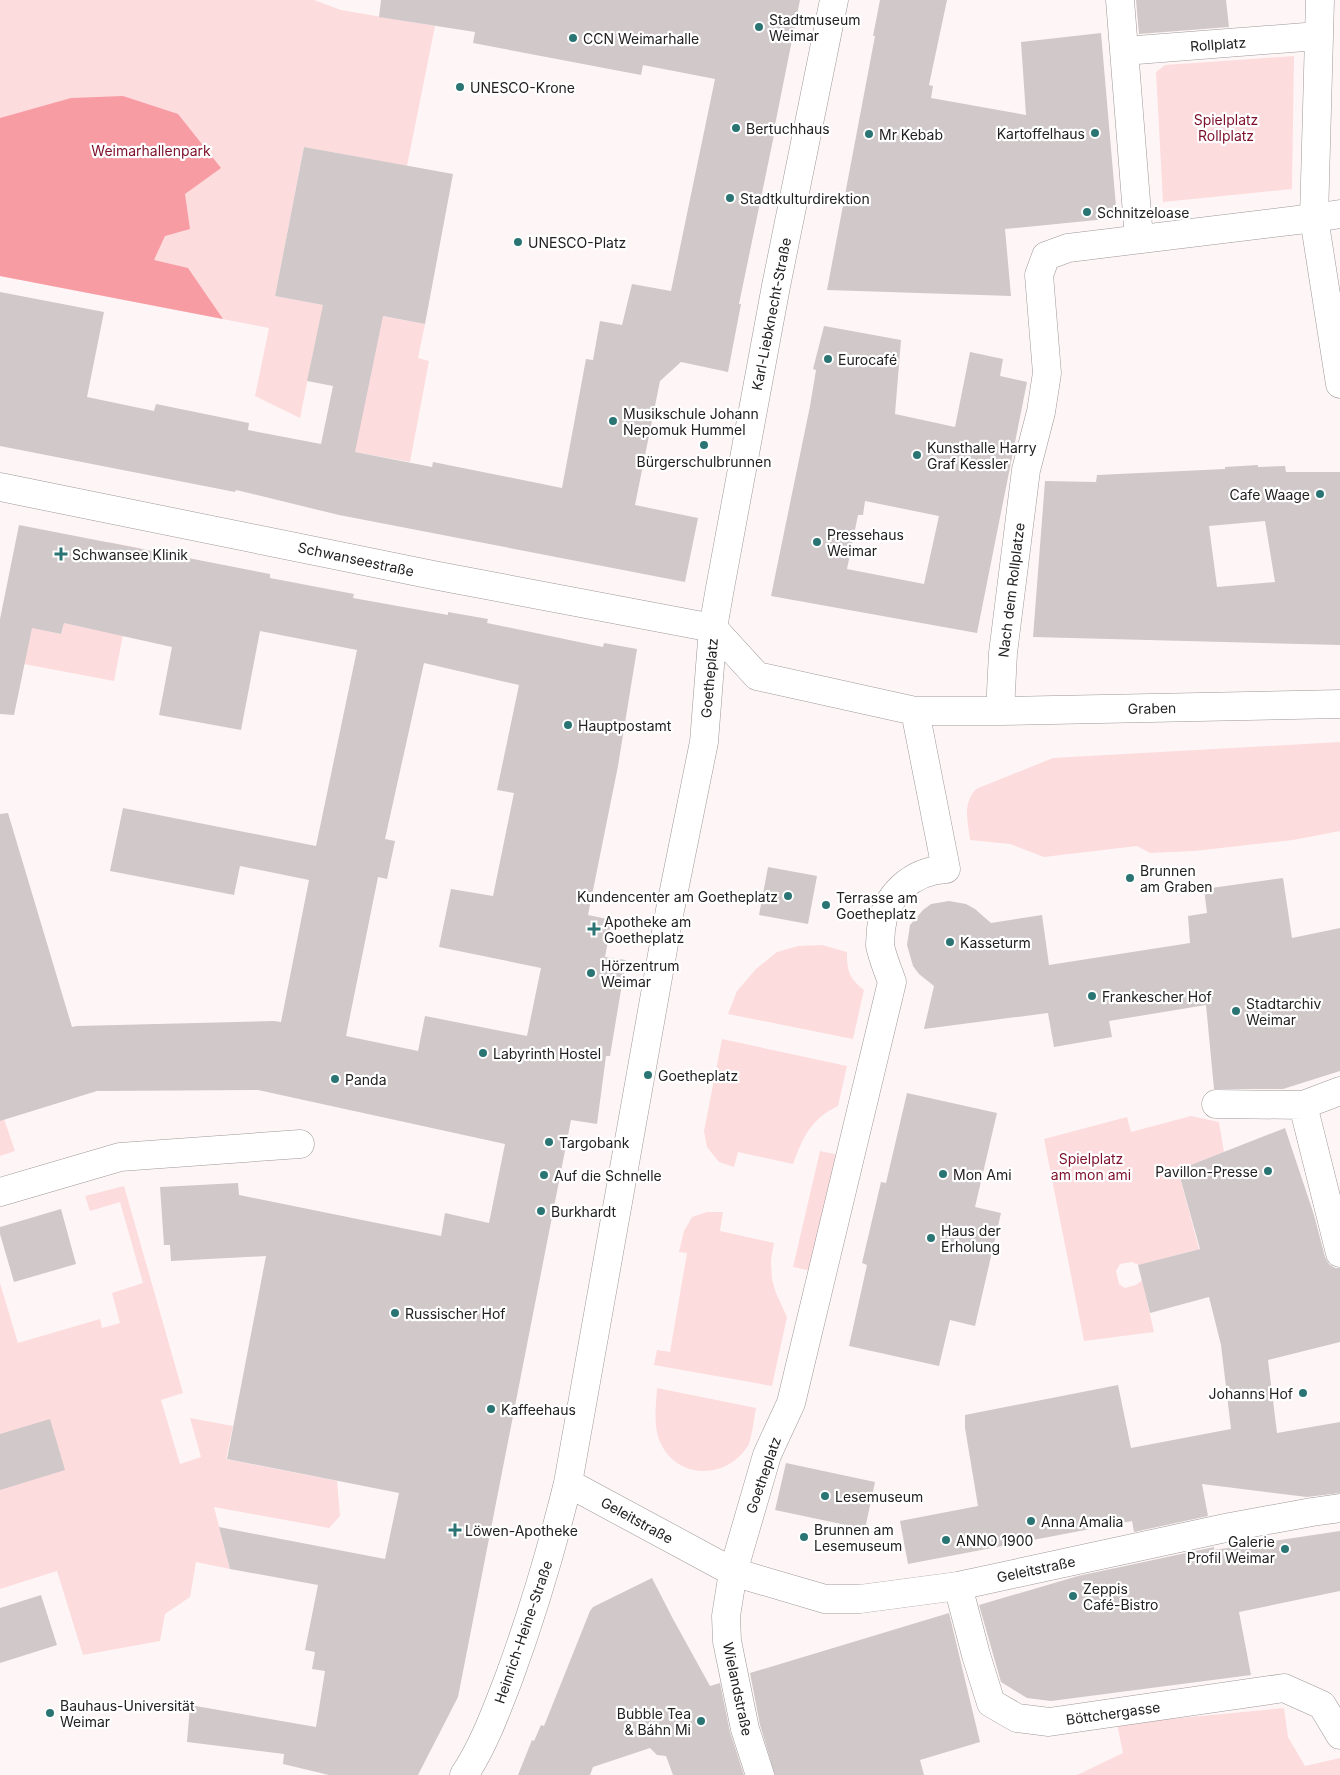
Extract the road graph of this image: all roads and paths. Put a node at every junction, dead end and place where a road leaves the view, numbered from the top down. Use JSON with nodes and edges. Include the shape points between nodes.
{"nodes":[{"id":1,"x":834,"y":0,"type":"edge"},
{"id":2,"x":1120,"y":0,"type":"edge"},
{"id":3,"x":1320,"y":0,"type":"edge"},
{"id":4,"x":1318,"y":36,"type":"junction"},
{"id":5,"x":1124,"y":52,"type":"junction"},
{"id":6,"x":1327,"y":216,"type":"edge"},
{"id":7,"x":1139,"y":239,"type":"junction"},
{"id":8,"x":1340,"y":384,"type":"edge"},
{"id":9,"x":0,"y":487,"type":"edge"},
{"id":10,"x":713,"y":628,"type":"junction"},
{"id":11,"x":1340,"y":704,"type":"edge"},
{"id":12,"x":915,"y":712,"type":"junction"},
{"id":13,"x":964,"y":712,"type":"joint"},
{"id":14,"x":1000,"y":712,"type":"junction"},
{"id":15,"x":1340,"y":1091,"type":"edge"},
{"id":16,"x":1216,"y":1104,"type":"dead end"},
{"id":17,"x":1303,"y":1105,"type":"junction"},
{"id":18,"x":300,"y":1144,"type":"dead end"},
{"id":19,"x":0,"y":1192,"type":"edge"},
{"id":20,"x":1340,"y":1253,"type":"edge"},
{"id":21,"x":568,"y":1482,"type":"junction"},
{"id":22,"x":1340,"y":1508,"type":"edge"},
{"id":23,"x":723,"y":1573,"type":"junction"},
{"id":24,"x":958,"y":1586,"type":"junction"},
{"id":25,"x":1340,"y":1735,"type":"edge"},
{"id":26,"x":464,"y":1775,"type":"edge"},
{"id":27,"x":760,"y":1775,"type":"edge"}],
"edges":[{"from":1,"to":10,"type":"street","name":"Karl-Liebknecht-Straße","via":[[776,286]]},
{"from":2,"to":5,"type":"street"},
{"from":3,"to":4,"type":"street"},
{"from":4,"to":5,"type":"street","name":"Rollplatz"},
{"from":4,"to":6,"type":"street"},
{"from":5,"to":7,"type":"street"},
{"from":6,"to":7,"type":"street"},
{"from":6,"to":8,"type":"street"},
{"from":7,"to":14,"type":"street","name":"Nach dem Rollplatze","via":[[1068,248],[1046,256],[1039,275],[1047,373],[1026,470],[1003,653]]},
{"from":9,"to":10,"type":"street","name":"Schwanseestraße"},
{"from":10,"to":12,"type":"street","name":"Goetheplatz","via":[[757,676]]},
{"from":10,"to":21,"type":"street","name":"Goetheplatz","via":[[704,742],[670,910]]},
{"from":11,"to":14,"type":"street","name":"Graben"},
{"from":12,"to":13,"type":"street","name":"Goetheplatz"},
{"from":12,"to":23,"type":"street","name":"Goetheplatz","via":[[946,869],[913,878],[888,903],[880,944],[892,982],[791,1403],[767,1455]]},
{"from":13,"to":14,"type":"street","name":"Graben"},
{"from":15,"to":17,"type":"street"},
{"from":16,"to":17,"type":"street"},
{"from":17,"to":20,"type":"street"},
{"from":18,"to":19,"type":"street","via":[[120,1157]]},
{"from":21,"to":23,"type":"street","name":"Geleitstraße"},
{"from":21,"to":26,"type":"street","name":"Heinrich-Heine-Straße","via":[[550,1555],[521,1645],[495,1715]]},
{"from":22,"to":24,"type":"street","name":"Geleitstraße"},
{"from":23,"to":24,"type":"street","name":"Geleitstraße","via":[[824,1599],[860,1599]]},
{"from":23,"to":27,"type":"street","name":"Wielandstraße","via":[[727,1641],[745,1729]]},
{"from":24,"to":25,"type":"street","name":"Böttchergasse","via":[[991,1703],[1017,1718],[1049,1722],[1284,1688],[1322,1706]]}]}
